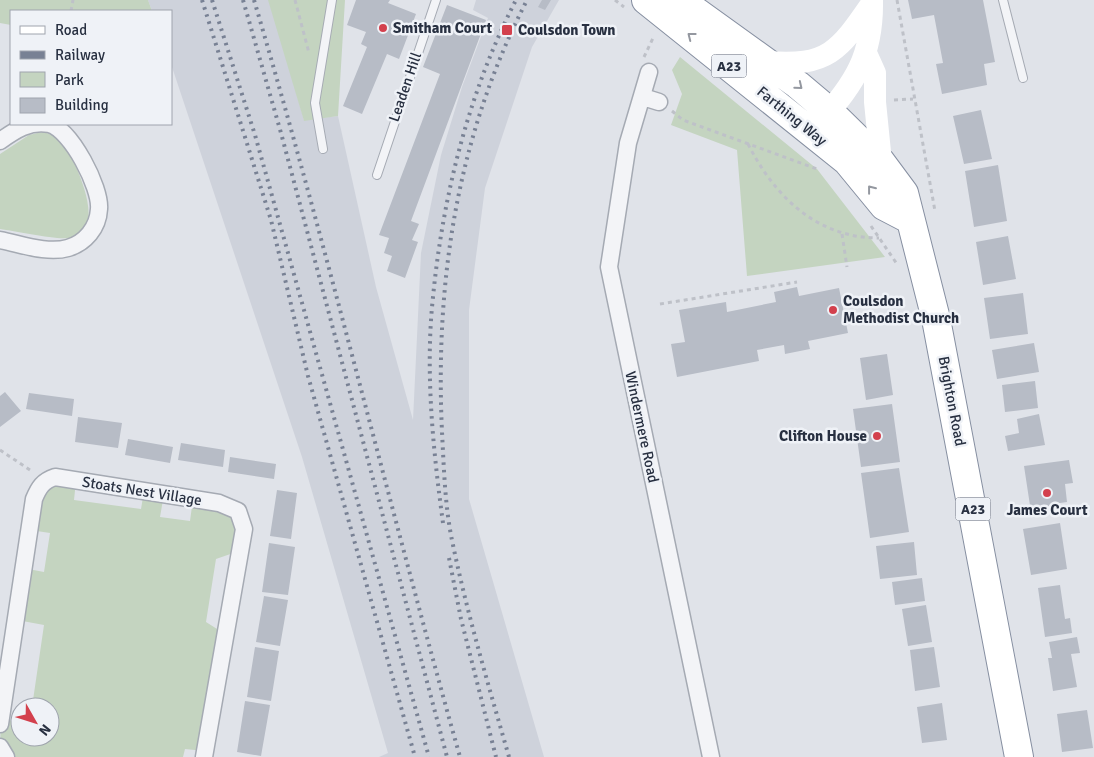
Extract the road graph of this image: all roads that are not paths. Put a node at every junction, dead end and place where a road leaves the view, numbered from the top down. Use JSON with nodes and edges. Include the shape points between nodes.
{"nodes":[{"id":1,"x":332,"y":0,"type":"edge"},
{"id":2,"x":436,"y":0,"type":"edge"},
{"id":3,"x":646,"y":0,"type":"edge"},
{"id":4,"x":680,"y":0,"type":"edge"},
{"id":5,"x":1003,"y":0,"type":"edge"},
{"id":6,"x":872,"y":2,"type":"edge"},
{"id":7,"x":866,"y":53,"type":"junction"},
{"id":8,"x":767,"y":62,"type":"junction"},
{"id":9,"x":649,"y":72,"type":"road end"},
{"id":10,"x":1023,"y":78,"type":"dead end"},
{"id":11,"x":643,"y":97,"type":"junction"},
{"id":12,"x":659,"y":102,"type":"road end"},
{"id":13,"x":830,"y":112,"type":"junction"},
{"id":14,"x":29,"y":125,"type":"edge"},
{"id":15,"x":51,"y":125,"type":"edge"},
{"id":16,"x":812,"y":132,"type":"junction"},
{"id":17,"x":0,"y":141,"type":"edge"},
{"id":18,"x":323,"y":149,"type":"dead end"},
{"id":19,"x":881,"y":162,"type":"junction"},
{"id":20,"x":376,"y":175,"type":"dead end"},
{"id":21,"x":909,"y":219,"type":"junction"},
{"id":22,"x":0,"y":240,"type":"edge"},
{"id":23,"x":0,"y":724,"type":"edge"},
{"id":24,"x":0,"y":747,"type":"edge"},
{"id":25,"x":6,"y":757,"type":"edge"},
{"id":26,"x":204,"y":757,"type":"edge"},
{"id":27,"x":711,"y":757,"type":"edge"},
{"id":28,"x":1019,"y":757,"type":"edge"}],
"edges":[{"from":1,"to":18,"type":"lane","via":[[315,103]]},
{"from":2,"to":20,"type":"lane","name":"Leaden Hill"},
{"from":16,"to":3,"type":"highway","name":"Farthing Way","number":"A23","one_way":true},
{"from":4,"to":8,"type":"highway","name":"Farthing Way","number":"A23"},
{"from":5,"to":10,"type":"lane"},
{"from":6,"to":7,"type":"main road"},
{"from":6,"to":8,"type":"main road","via":[[848,37],[831,53],[813,60]]},
{"from":7,"to":13,"type":"main road","via":[[860,70]]},
{"from":7,"to":19,"type":"main road","via":[[875,73]]},
{"from":8,"to":13,"type":"highway","name":"Farthing Way","number":"A23","one_way":true},
{"from":9,"to":11,"type":"street","name":"Windermere Road"},
{"from":11,"to":12,"type":"street"},
{"from":11,"to":27,"type":"street","name":"Windermere Road","via":[[628,143],[608,267]]},
{"from":13,"to":16,"type":"main road"},
{"from":13,"to":19,"type":"highway","number":"A23"},
{"from":14,"to":17,"type":"street"},
{"from":15,"to":22,"type":"street","via":[[63,131],[74,144],[95,190],[100,208],[94,228],[84,241],[67,248],[50,250]]},
{"from":21,"to":16,"type":"highway","name":"Farthing Way","number":"A23","one_way":true,"via":[[884,206],[852,167]]},
{"from":19,"to":21,"type":"highway","name":"Brighton Road","number":"A23","via":[[904,193]]},
{"from":21,"to":28,"type":"highway","name":"Brighton Road","number":"A23","via":[[936,319]]},
{"from":23,"to":26,"type":"street","name":"Stoats Nest Village","via":[[34,499],[46,480],[55,477],[144,491],[219,504],[238,511],[244,528]]},
{"from":24,"to":25,"type":"street"}]}
